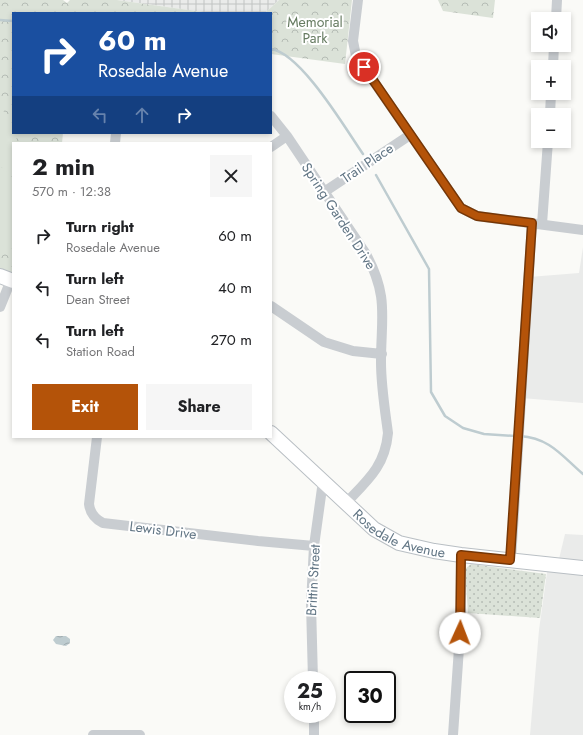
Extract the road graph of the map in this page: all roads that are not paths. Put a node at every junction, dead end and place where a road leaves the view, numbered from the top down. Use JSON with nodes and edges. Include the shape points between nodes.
{"nodes":[{"id":1,"x":358,"y":0,"type":"edge"},
{"id":2,"x":557,"y":0,"type":"edge"},
{"id":3,"x":556,"y":12,"type":"edge"},
{"id":4,"x":272,"y":117,"type":"edge"},
{"id":5,"x":410,"y":135,"type":"junction"},
{"id":6,"x":287,"y":136,"type":"junction"},
{"id":7,"x":272,"y":146,"type":"edge"},
{"id":8,"x":547,"y":148,"type":"edge"},
{"id":9,"x":324,"y":192,"type":"junction"},
{"id":10,"x":537,"y":223,"type":"junction"},
{"id":11,"x":583,"y":230,"type":"edge"},
{"id":12,"x":8,"y":279,"type":"edge"},
{"id":13,"x":0,"y":307,"type":"edge"},
{"id":14,"x":272,"y":307,"type":"edge"},
{"id":15,"x":382,"y":354,"type":"junction"},
{"id":16,"x":272,"y":434,"type":"edge"},
{"id":17,"x":97,"y":438,"type":"edge"},
{"id":18,"x":323,"y":481,"type":"junction"},
{"id":19,"x":346,"y":503,"type":"junction"},
{"id":20,"x":314,"y":546,"type":"junction"},
{"id":21,"x":461,"y":555,"type":"junction"},
{"id":22,"x":510,"y":560,"type":"junction"},
{"id":23,"x":583,"y":568,"type":"edge"},
{"id":24,"x":313,"y":671,"type":"edge"},
{"id":25,"x":314,"y":723,"type":"edge"},
{"id":26,"x":93,"y":735,"type":"edge"},
{"id":27,"x":140,"y":735,"type":"edge"},
{"id":28,"x":314,"y":735,"type":"edge"},
{"id":29,"x":453,"y":735,"type":"edge"}],
"edges":[{"from":1,"to":5,"type":"street","via":[[353,41],[356,56]]},
{"from":2,"to":3,"type":"street"},
{"from":4,"to":6,"type":"street","name":"Spring Garden Drive"},
{"from":5,"to":9,"type":"street","name":"Trail Place"},
{"from":5,"to":10,"type":"street","via":[[461,208],[477,216]]},
{"from":6,"to":7,"type":"street"},
{"from":6,"to":9,"type":"street","name":"Spring Garden Drive"},
{"from":8,"to":10,"type":"street"},
{"from":9,"to":15,"type":"street","name":"Spring Garden Drive","via":[[366,254],[378,279],[384,312]]},
{"from":10,"to":11,"type":"street"},
{"from":10,"to":22,"type":"street","via":[[518,435]]},
{"from":12,"to":13,"type":"street"},
{"from":14,"to":15,"type":"street","via":[[324,342],[353,352]]},
{"from":15,"to":19,"type":"street","name":"Spring Garden Drive","via":[[382,387],[388,433],[386,449],[374,474]]},
{"from":16,"to":18,"type":"street","name":"Rosedale Avenue"},
{"from":17,"to":20,"type":"street","name":"Lewis Drive","via":[[89,504],[91,512],[103,523]]},
{"from":18,"to":19,"type":"street","name":"Rosedale Avenue"},
{"from":18,"to":20,"type":"street","name":"Brittin Street"},
{"from":19,"to":21,"type":"street","name":"Rosedale Avenue","via":[[374,529],[392,540],[413,547]]},
{"from":20,"to":24,"type":"street","name":"Brittin Street","via":[[311,604]]},
{"from":21,"to":22,"type":"street","name":"Rosedale Avenue"},
{"from":21,"to":29,"type":"street","via":[[461,619]]},
{"from":22,"to":23,"type":"street","name":"Rosedale Avenue"},
{"from":25,"to":28,"type":"street"},
{"from":26,"to":27,"type":"street"}]}
